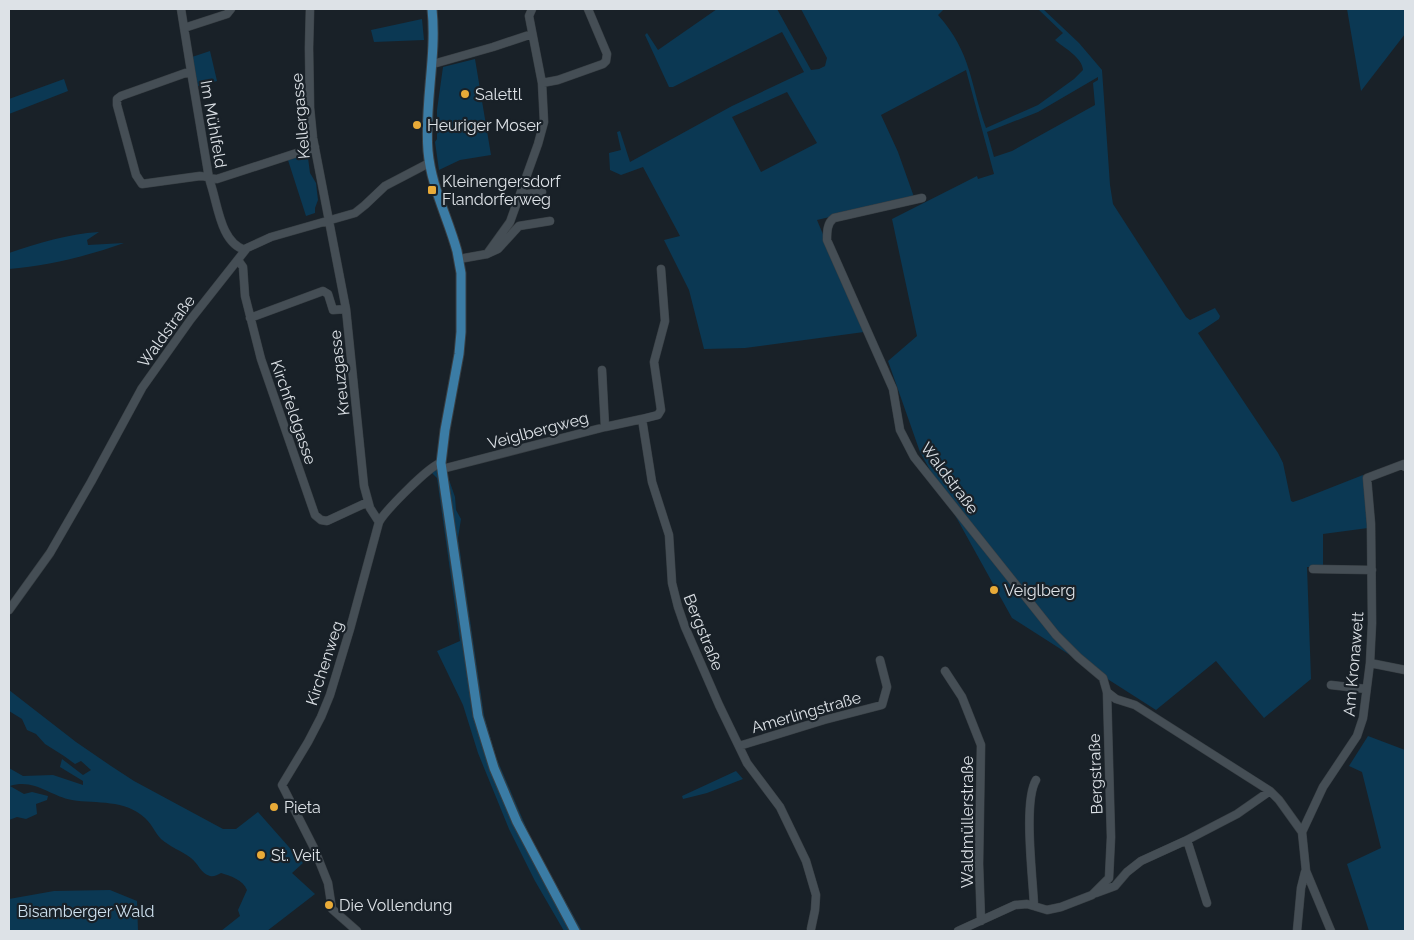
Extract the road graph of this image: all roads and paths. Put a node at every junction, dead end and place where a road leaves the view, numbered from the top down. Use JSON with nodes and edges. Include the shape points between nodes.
{"nodes":[{"id":1,"x":181,"y":9,"type":"edge"},
{"id":2,"x":231,"y":9,"type":"edge"},
{"id":3,"x":310,"y":9,"type":"edge"},
{"id":4,"x":432,"y":9,"type":"edge"},
{"id":5,"x":588,"y":9,"type":"edge"},
{"id":6,"x":530,"y":10,"type":"edge"},
{"id":7,"x":184,"y":28,"type":"junction"},
{"id":8,"x":532,"y":34,"type":"junction"},
{"id":9,"x":433,"y":64,"type":"junction"},
{"id":10,"x":191,"y":71,"type":"junction"},
{"id":11,"x":542,"y":83,"type":"junction"},
{"id":12,"x":315,"y":147,"type":"junction"},
{"id":13,"x":429,"y":163,"type":"junction"},
{"id":14,"x":209,"y":178,"type":"junction"},
{"id":15,"x":542,"y":192,"type":"dead end"},
{"id":16,"x":520,"y":195,"type":"junction"},
{"id":17,"x":922,"y":198,"type":"dead end"},
{"id":18,"x":329,"y":220,"type":"junction"},
{"id":19,"x":550,"y":221,"type":"dead end"},
{"id":20,"x":245,"y":250,"type":"junction"},
{"id":21,"x":487,"y":254,"type":"junction"},
{"id":22,"x":459,"y":259,"type":"junction"},
{"id":23,"x":238,"y":260,"type":"junction"},
{"id":24,"x":661,"y":269,"type":"dead end"},
{"id":25,"x":346,"y":309,"type":"junction"},
{"id":26,"x":250,"y":318,"type":"junction"},
{"id":27,"x":602,"y":370,"type":"dead end"},
{"id":28,"x":642,"y":419,"type":"junction"},
{"id":29,"x":605,"y":427,"type":"junction"},
{"id":30,"x":1404,"y":465,"type":"edge"},
{"id":31,"x":442,"y":466,"type":"junction"},
{"id":32,"x":368,"y":502,"type":"junction"},
{"id":33,"x":379,"y":522,"type":"junction"},
{"id":34,"x":1313,"y":569,"type":"dead end"},
{"id":35,"x":1372,"y":570,"type":"junction"},
{"id":36,"x":9,"y":610,"type":"edge"},
{"id":37,"x":880,"y":660,"type":"dead end"},
{"id":38,"x":1370,"y":663,"type":"junction"},
{"id":39,"x":1405,"y":670,"type":"edge"},
{"id":40,"x":945,"y":671,"type":"dead end"},
{"id":41,"x":1331,"y":685,"type":"dead end"},
{"id":42,"x":1366,"y":689,"type":"junction"},
{"id":43,"x":1107,"y":692,"type":"junction"},
{"id":44,"x":739,"y":746,"type":"junction"},
{"id":45,"x":1036,"y":780,"type":"dead end"},
{"id":46,"x":1270,"y":791,"type":"junction"},
{"id":47,"x":1302,"y":832,"type":"junction"},
{"id":48,"x":1187,"y":840,"type":"junction"},
{"id":49,"x":1306,"y":871,"type":"junction"},
{"id":50,"x":1092,"y":895,"type":"junction"},
{"id":51,"x":1207,"y":903,"type":"dead end"},
{"id":52,"x":1034,"y":906,"type":"junction"},
{"id":53,"x":981,"y":922,"type":"junction"},
{"id":54,"x":815,"y":930,"type":"edge"},
{"id":55,"x":356,"y":931,"type":"edge"},
{"id":56,"x":575,"y":931,"type":"edge"},
{"id":57,"x":802,"y":931,"type":"edge"},
{"id":58,"x":958,"y":931,"type":"edge"},
{"id":59,"x":1297,"y":931,"type":"edge"},
{"id":60,"x":1331,"y":931,"type":"edge"}],
"edges":[{"from":1,"to":7,"type":"street"},
{"from":2,"to":7,"type":"street","via":[[228,14]]},
{"from":3,"to":12,"type":"street","name":"Kellergasse","via":[[310,108]]},
{"from":4,"to":9,"type":"main road"},
{"from":5,"to":11,"type":"street","via":[[607,54],[606,61]]},
{"from":6,"to":8,"type":"street"},
{"from":7,"to":10,"type":"street"},
{"from":8,"to":9,"type":"street"},
{"from":8,"to":11,"type":"street"},
{"from":9,"to":13,"type":"main road","via":[[427,122]]},
{"from":10,"to":14,"type":"street","name":"Im Mühlfeld"},
{"from":10,"to":14,"type":"street","name":"Im Mühlfeld","via":[[121,96],[117,105],[141,183],[200,176]]},
{"from":11,"to":16,"type":"street","via":[[544,117]]},
{"from":12,"to":14,"type":"street","name":"Im Mühlfeld","via":[[225,177]]},
{"from":12,"to":18,"type":"street","name":"Kellergasse"},
{"from":13,"to":18,"type":"street","name":"Waldstraße","via":[[385,186],[358,211]]},
{"from":13,"to":22,"type":"main road"},
{"from":14,"to":20,"type":"street","via":[[224,227],[234,245]]},
{"from":15,"to":16,"type":"street"},
{"from":16,"to":21,"type":"street","via":[[506,229]]},
{"from":17,"to":43,"type":"street","name":"Waldstraße","via":[[834,218],[828,226],[827,240],[893,389],[900,430],[914,457],[1056,635],[1103,678]]},
{"from":18,"to":20,"type":"street","name":"Waldstraße","via":[[267,238]]},
{"from":18,"to":25,"type":"street","name":"Kreuzgasse"},
{"from":19,"to":21,"type":"street","via":[[519,226],[498,249]]},
{"from":20,"to":23,"type":"street","name":"Waldstraße"},
{"from":21,"to":22,"type":"street"},
{"from":22,"to":31,"type":"main road","via":[[462,291],[460,339]]},
{"from":23,"to":26,"type":"street","name":"Kirchfeldgasse"},
{"from":23,"to":36,"type":"street","name":"Waldstraße","via":[[142,388],[50,553]]},
{"from":24,"to":28,"type":"street","via":[[665,321],[654,364],[661,410],[658,415]]},
{"from":25,"to":26,"type":"street","via":[[333,310],[328,294],[323,290]]},
{"from":25,"to":32,"type":"street","name":"Kreuzgasse"},
{"from":26,"to":32,"type":"street","name":"Kirchfeldgasse","via":[[261,359],[316,515],[327,521]]},
{"from":27,"to":29,"type":"street"},
{"from":28,"to":29,"type":"street","name":"Veiglbergweg"},
{"from":28,"to":44,"type":"street","name":"Bergstraße","via":[[652,482],[669,535],[672,583],[678,607]]},
{"from":29,"to":31,"type":"street","name":"Veiglbergweg"},
{"from":30,"to":35,"type":"street","name":"Am Kronawett","via":[[1367,478]]},
{"from":31,"to":33,"type":"street","name":"Kirchenweg","via":[[432,467]]},
{"from":31,"to":56,"type":"main road","via":[[478,716],[485,743],[517,822]]},
{"from":32,"to":33,"type":"street","name":"Kreuzgasse"},
{"from":33,"to":55,"type":"street","name":"Kirchenweg","via":[[330,695],[308,742],[282,785],[314,848],[328,883],[332,909]]},
{"from":34,"to":35,"type":"street"},
{"from":35,"to":38,"type":"street","name":"Am Kronawett"},
{"from":37,"to":44,"type":"street","name":"Amerlingstraße","via":[[887,687],[882,705]]},
{"from":38,"to":39,"type":"street"},
{"from":38,"to":42,"type":"street","name":"Am Kronawett"},
{"from":40,"to":53,"type":"street","name":"Waldmüllerstraße","via":[[962,697],[981,745]]},
{"from":41,"to":42,"type":"street"},
{"from":42,"to":47,"type":"street","name":"Am Kronawett","via":[[1363,718],[1357,736],[1326,781]]},
{"from":43,"to":46,"type":"street","via":[[1116,700],[1135,705]]},
{"from":43,"to":50,"type":"street","name":"Bergstraße","via":[[1110,874]]},
{"from":44,"to":54,"type":"street","name":"Bergstraße","via":[[751,771],[783,812],[806,860],[816,895]]},
{"from":45,"to":52,"type":"street","via":[[1029,806]]},
{"from":46,"to":47,"type":"street"},
{"from":46,"to":48,"type":"street","via":[[1237,814]]},
{"from":47,"to":49,"type":"street"},
{"from":48,"to":50,"type":"street","via":[[1140,861],[1115,886]]},
{"from":48,"to":51,"type":"street"},
{"from":49,"to":59,"type":"street"},
{"from":49,"to":60,"type":"street"},
{"from":50,"to":52,"type":"street","name":"Bergstraße","via":[[1054,909]]},
{"from":52,"to":53,"type":"street","name":"Bergstraße","via":[[1015,905]]},
{"from":53,"to":58,"type":"street","name":"Bergstraße"},
{"from":54,"to":57,"type":"street"}]}
